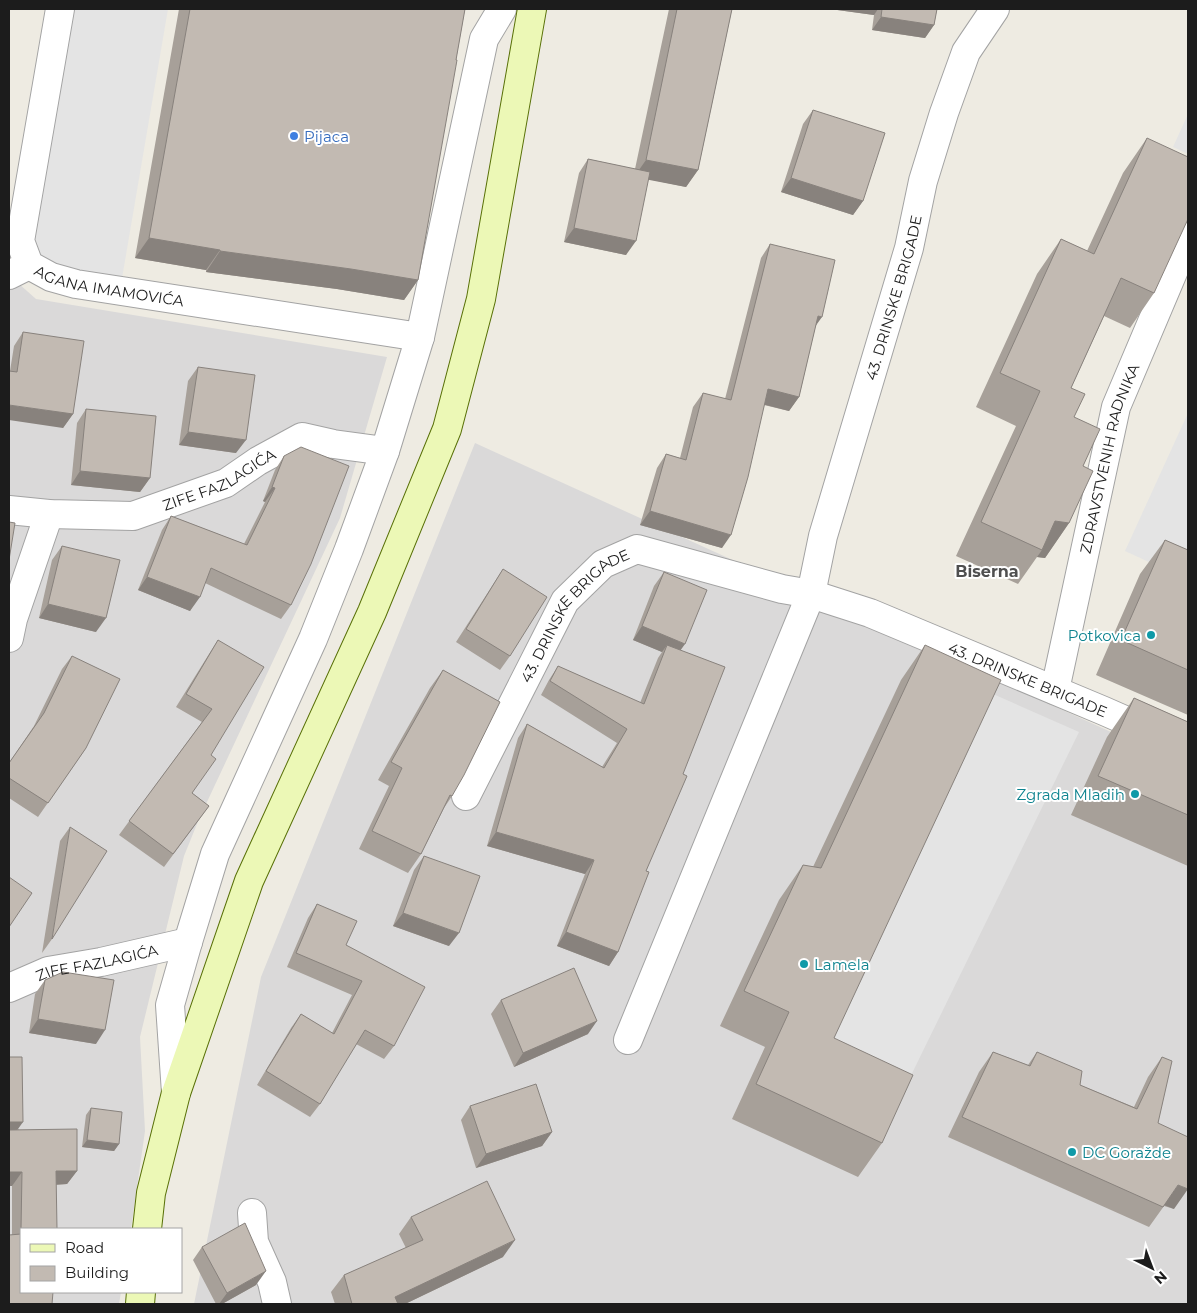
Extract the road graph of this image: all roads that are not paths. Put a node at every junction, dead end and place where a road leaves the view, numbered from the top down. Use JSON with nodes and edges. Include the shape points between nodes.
{"nodes":[{"id":1,"x":60,"y":9,"type":"edge"},
{"id":2,"x":502,"y":9,"type":"edge"},
{"id":3,"x":532,"y":9,"type":"edge"},
{"id":4,"x":995,"y":9,"type":"edge"},
{"id":5,"x":1188,"y":237,"type":"edge"},
{"id":6,"x":19,"y":270,"type":"edge"},
{"id":7,"x":420,"y":337,"type":"junction"},
{"id":8,"x":385,"y":450,"type":"junction"},
{"id":9,"x":9,"y":510,"type":"edge"},
{"id":10,"x":49,"y":514,"type":"junction"},
{"id":11,"x":811,"y":594,"type":"junction"},
{"id":12,"x":9,"y":638,"type":"edge"},
{"id":13,"x":1055,"y":690,"type":"junction"},
{"id":14,"x":1188,"y":748,"type":"edge"},
{"id":15,"x":466,"y":796,"type":"edge"},
{"id":16,"x":188,"y":942,"type":"junction"},
{"id":17,"x":9,"y":988,"type":"edge"},
{"id":18,"x":628,"y":1040,"type":"dead end"},
{"id":19,"x":176,"y":1093,"type":"junction"},
{"id":20,"x":252,"y":1213,"type":"dead end"},
{"id":21,"x":147,"y":1228,"type":"edge"},
{"id":22,"x":277,"y":1304,"type":"edge"}],
"edges":[{"from":1,"to":6,"type":"street","name":"AGANA IMAMOVIĆA","via":[[20,241]]},
{"from":2,"to":7,"type":"street","via":[[484,39]]},
{"from":3,"to":19,"type":"street","via":[[482,299],[447,429],[372,612],[249,881]]},
{"from":4,"to":11,"type":"street","name":"43. DRINSKE BRIGADE","via":[[966,52],[944,113],[923,181],[909,248],[823,536]]},
{"from":5,"to":13,"type":"street","name":"ZDRAVSTVENIH RADNIKA","via":[[1116,407]]},
{"from":6,"to":7,"type":"street","name":"AGANA IMAMOVIĆA","via":[[76,284]]},
{"from":7,"to":8,"type":"street"},
{"from":8,"to":10,"type":"street","name":"ZIFE FAZLAGIĆA","via":[[302,438],[258,461],[226,483],[133,516]]},
{"from":8,"to":16,"type":"street","via":[[312,639],[215,854]]},
{"from":9,"to":10,"type":"street","name":"ZIFE FAZLAGIĆA"},
{"from":10,"to":12,"type":"street"},
{"from":11,"to":13,"type":"street","name":"43. DRINSKE BRIGADE","via":[[870,613]]},
{"from":11,"to":15,"type":"street","name":"43. DRINSKE BRIGADE","via":[[637,549],[603,564],[565,601]]},
{"from":11,"to":18,"type":"street","name":"43. DRINSKE BRIGADE"},
{"from":13,"to":14,"type":"street","name":"43. DRINSKE BRIGADE"},
{"from":16,"to":17,"type":"street","name":"ZIFE FAZLAGIĆA","via":[[48,971]]},
{"from":16,"to":19,"type":"street","via":[[170,1005]]},
{"from":19,"to":21,"type":"street","via":[[151,1193]]},
{"from":20,"to":22,"type":"street","via":[[254,1242],[272,1282]]}]}
